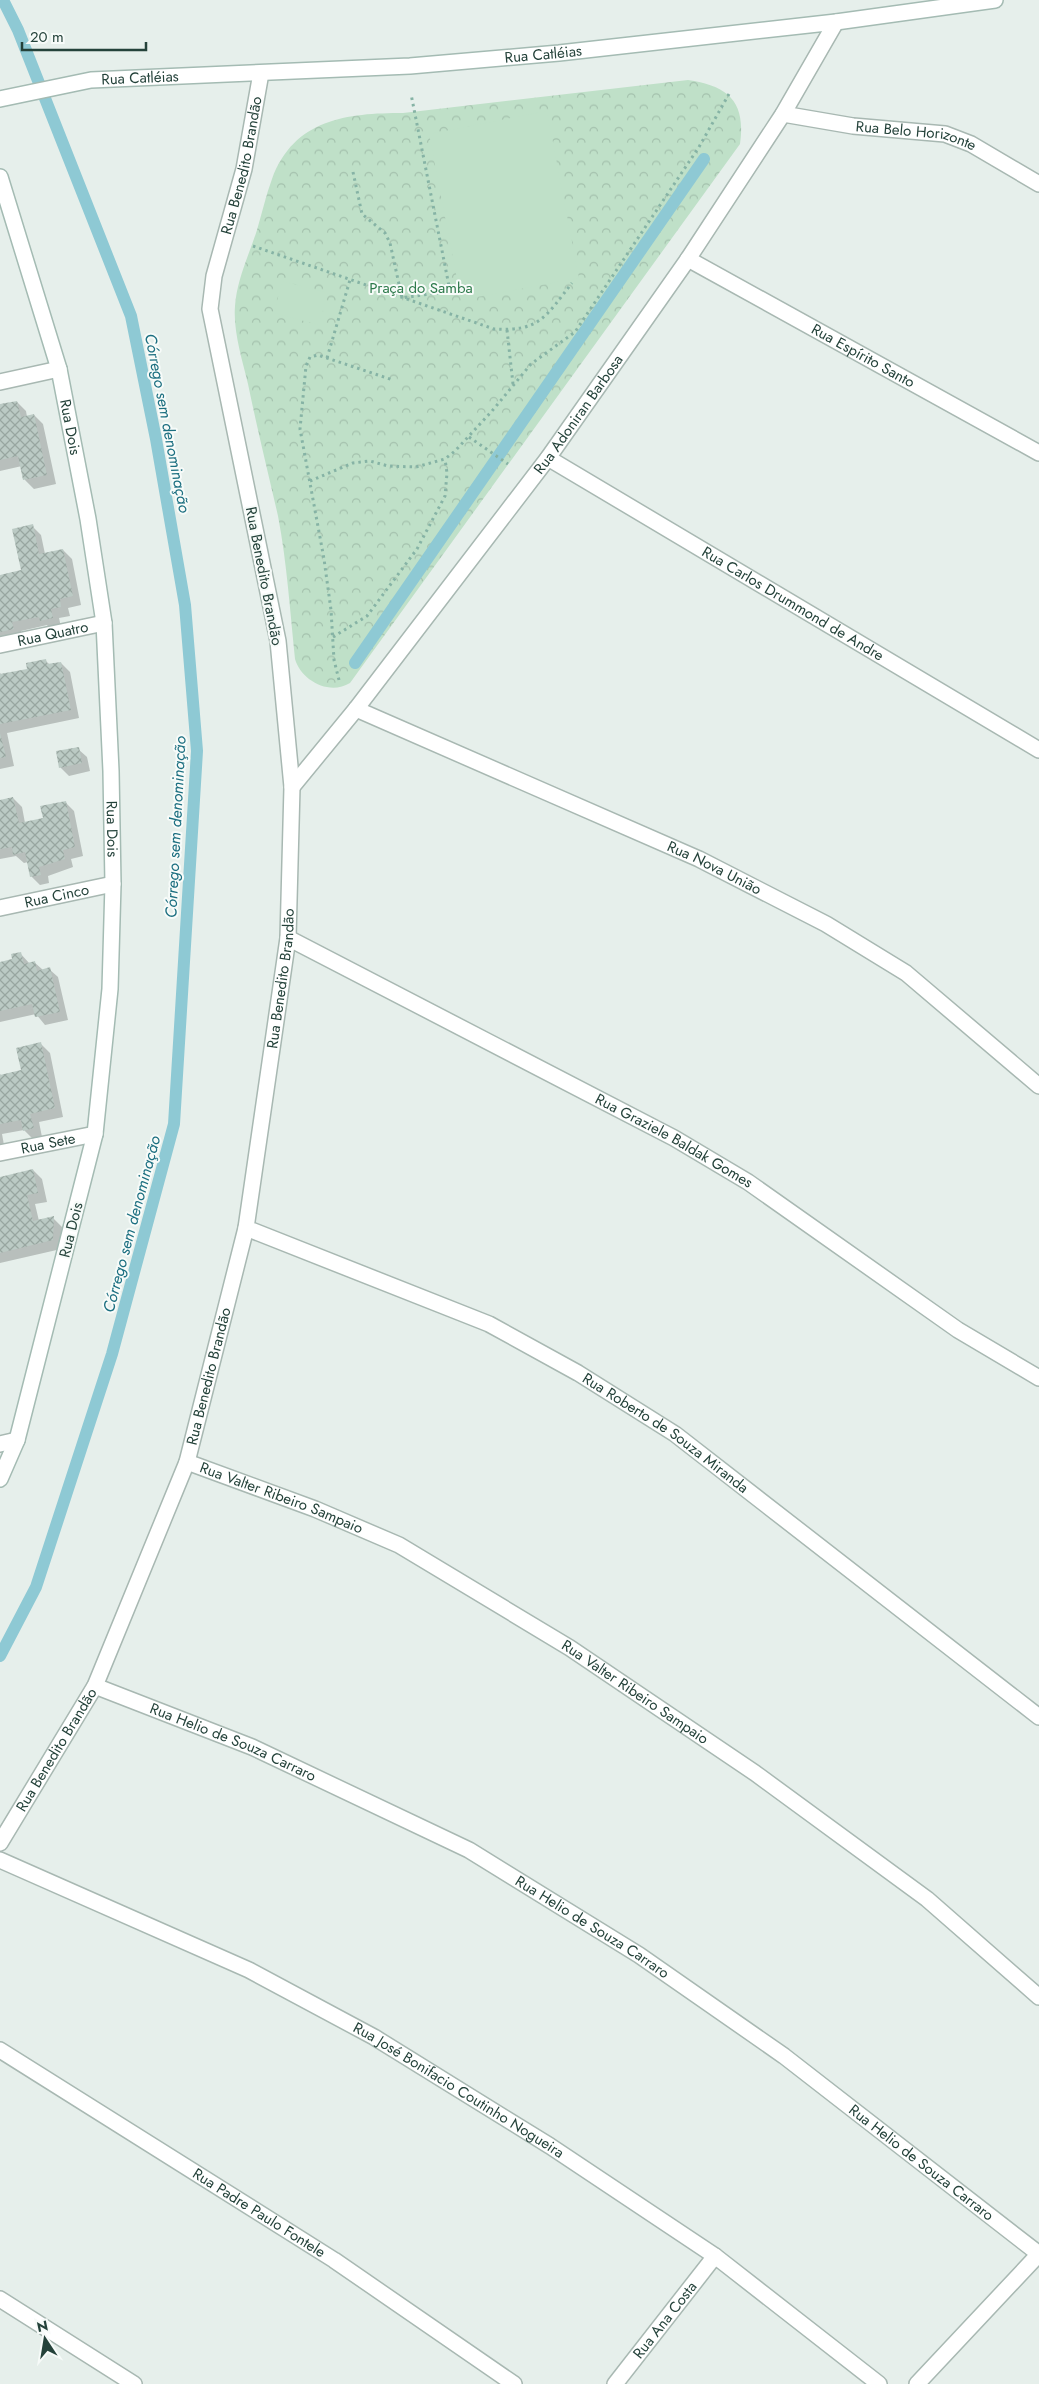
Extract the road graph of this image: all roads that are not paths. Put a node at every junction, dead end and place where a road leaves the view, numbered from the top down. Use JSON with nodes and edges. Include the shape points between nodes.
{"nodes":[{"id":1,"x":995,"y":0,"type":"edge"},
{"id":2,"x":836,"y":22,"type":"junction"},
{"id":3,"x":262,"y":73,"type":"junction"},
{"id":4,"x":1,"y":99,"type":"edge"},
{"id":5,"x":783,"y":114,"type":"junction"},
{"id":6,"x":0,"y":177,"type":"edge"},
{"id":7,"x":1039,"y":184,"type":"edge"},
{"id":8,"x":688,"y":259,"type":"junction"},
{"id":9,"x":59,"y":369,"type":"junction"},
{"id":10,"x":0,"y":382,"type":"edge"},
{"id":11,"x":1039,"y":453,"type":"edge"},
{"id":12,"x":548,"y":458,"type":"junction"},
{"id":13,"x":104,"y":623,"type":"junction"},
{"id":14,"x":0,"y":645,"type":"edge"},
{"id":15,"x":356,"y":708,"type":"junction"},
{"id":16,"x":1039,"y":750,"type":"edge"},
{"id":17,"x":292,"y":787,"type":"junction"},
{"id":18,"x":113,"y":884,"type":"junction"},
{"id":19,"x":0,"y":908,"type":"edge"},
{"id":20,"x":288,"y":938,"type":"junction"},
{"id":21,"x":1039,"y":1086,"type":"edge"},
{"id":22,"x":95,"y":1134,"type":"junction"},
{"id":23,"x":0,"y":1153,"type":"edge"},
{"id":24,"x":246,"y":1228,"type":"junction"},
{"id":25,"x":1039,"y":1378,"type":"edge"},
{"id":26,"x":17,"y":1440,"type":"junction"},
{"id":27,"x":0,"y":1444,"type":"edge"},
{"id":28,"x":187,"y":1462,"type":"junction"},
{"id":29,"x":0,"y":1479,"type":"edge"},
{"id":30,"x":95,"y":1686,"type":"junction"},
{"id":31,"x":1039,"y":1717,"type":"edge"},
{"id":32,"x":0,"y":1843,"type":"edge"},
{"id":33,"x":0,"y":1860,"type":"edge"},
{"id":34,"x":1039,"y":1997,"type":"edge"},
{"id":35,"x":0,"y":2050,"type":"edge"},
{"id":36,"x":1039,"y":2254,"type":"edge"},
{"id":37,"x":715,"y":2256,"type":"junction"},
{"id":38,"x":0,"y":2299,"type":"edge"},
{"id":39,"x":134,"y":2384,"type":"edge"},
{"id":40,"x":514,"y":2384,"type":"edge"},
{"id":41,"x":615,"y":2384,"type":"edge"},
{"id":42,"x":879,"y":2384,"type":"edge"},
{"id":43,"x":917,"y":2384,"type":"edge"}],
"edges":[{"from":1,"to":2,"type":"street","name":"Rua Catléias"},
{"from":2,"to":3,"type":"street","name":"Rua Catléias","via":[[405,67]]},
{"from":2,"to":5,"type":"street","name":"Rua Adoniran Barbosa"},
{"from":3,"to":4,"type":"street","name":"Rua Catléias","via":[[91,80]]},
{"from":3,"to":17,"type":"street","name":"Rua Benedito Brandão","via":[[244,169],[211,292],[212,328],[278,641]]},
{"from":5,"to":7,"type":"street","name":"Rua Belo Horizonte","via":[[853,126],[945,134],[971,144]]},
{"from":5,"to":8,"type":"street","name":"Rua Adoniran Barbosa"},
{"from":6,"to":9,"type":"street","name":"Rua Dois"},
{"from":8,"to":11,"type":"street","name":"Rua Espírito Santo"},
{"from":8,"to":12,"type":"street","name":"Rua Adoniran Barbosa"},
{"from":9,"to":10,"type":"street"},
{"from":9,"to":13,"type":"street","name":"Rua Dois"},
{"from":12,"to":15,"type":"street","name":"Rua Adoniran Barbosa"},
{"from":12,"to":16,"type":"street","name":"Rua Carlos Drummond de Andre"},
{"from":13,"to":14,"type":"street","name":"Rua Quatro"},
{"from":13,"to":18,"type":"street","name":"Rua Dois"},
{"from":15,"to":17,"type":"street","name":"Rua Adoniran Barbosa"},
{"from":15,"to":21,"type":"street","name":"Rua Nova União","via":[[699,859],[826,924],[906,973]]},
{"from":17,"to":20,"type":"street","name":"Rua Benedito Brandão"},
{"from":18,"to":19,"type":"street","name":"Rua Cinco"},
{"from":18,"to":22,"type":"street","name":"Rua Dois","via":[[110,989]]},
{"from":20,"to":24,"type":"street","name":"Rua Benedito Brandão"},
{"from":20,"to":25,"type":"street","name":"Rua Graziele Baldak Gomes","via":[[674,1138],[748,1182],[958,1330]]},
{"from":22,"to":23,"type":"street","name":"Rua Sete"},
{"from":22,"to":26,"type":"street","name":"Rua Dois"},
{"from":24,"to":28,"type":"street","name":"Rua Benedito Brandão"},
{"from":24,"to":31,"type":"street","name":"Rua Roberto de Souza Miranda","via":[[490,1324],[578,1373],[675,1434]]},
{"from":26,"to":27,"type":"street"},
{"from":26,"to":29,"type":"street","name":"Rua Dois"},
{"from":28,"to":30,"type":"street","name":"Rua Benedito Brandão"},
{"from":28,"to":34,"type":"street","name":"Rua Valter Ribeiro Sampaio","via":[[315,1508],[399,1545],[570,1648],[755,1773],[927,1899]]},
{"from":30,"to":32,"type":"street","name":"Rua Benedito Brandão"},
{"from":30,"to":36,"type":"street","name":"Rua Helio de Souza Carraro","via":[[252,1747],[469,1850],[639,1955],[784,2056]]},
{"from":33,"to":37,"type":"street","name":"Rua José Bonifacio Coutinho Nogueira","via":[[248,1970],[374,2037],[550,2146]]},
{"from":35,"to":40,"type":"street","name":"Rua Padre Paulo Fontele","via":[[334,2260]]},
{"from":36,"to":43,"type":"street"},
{"from":37,"to":41,"type":"street","name":"Rua Ana Costa"},
{"from":37,"to":42,"type":"street","name":"Rua José Bonifacio Coutinho Nogueira"},
{"from":38,"to":39,"type":"street"}]}
